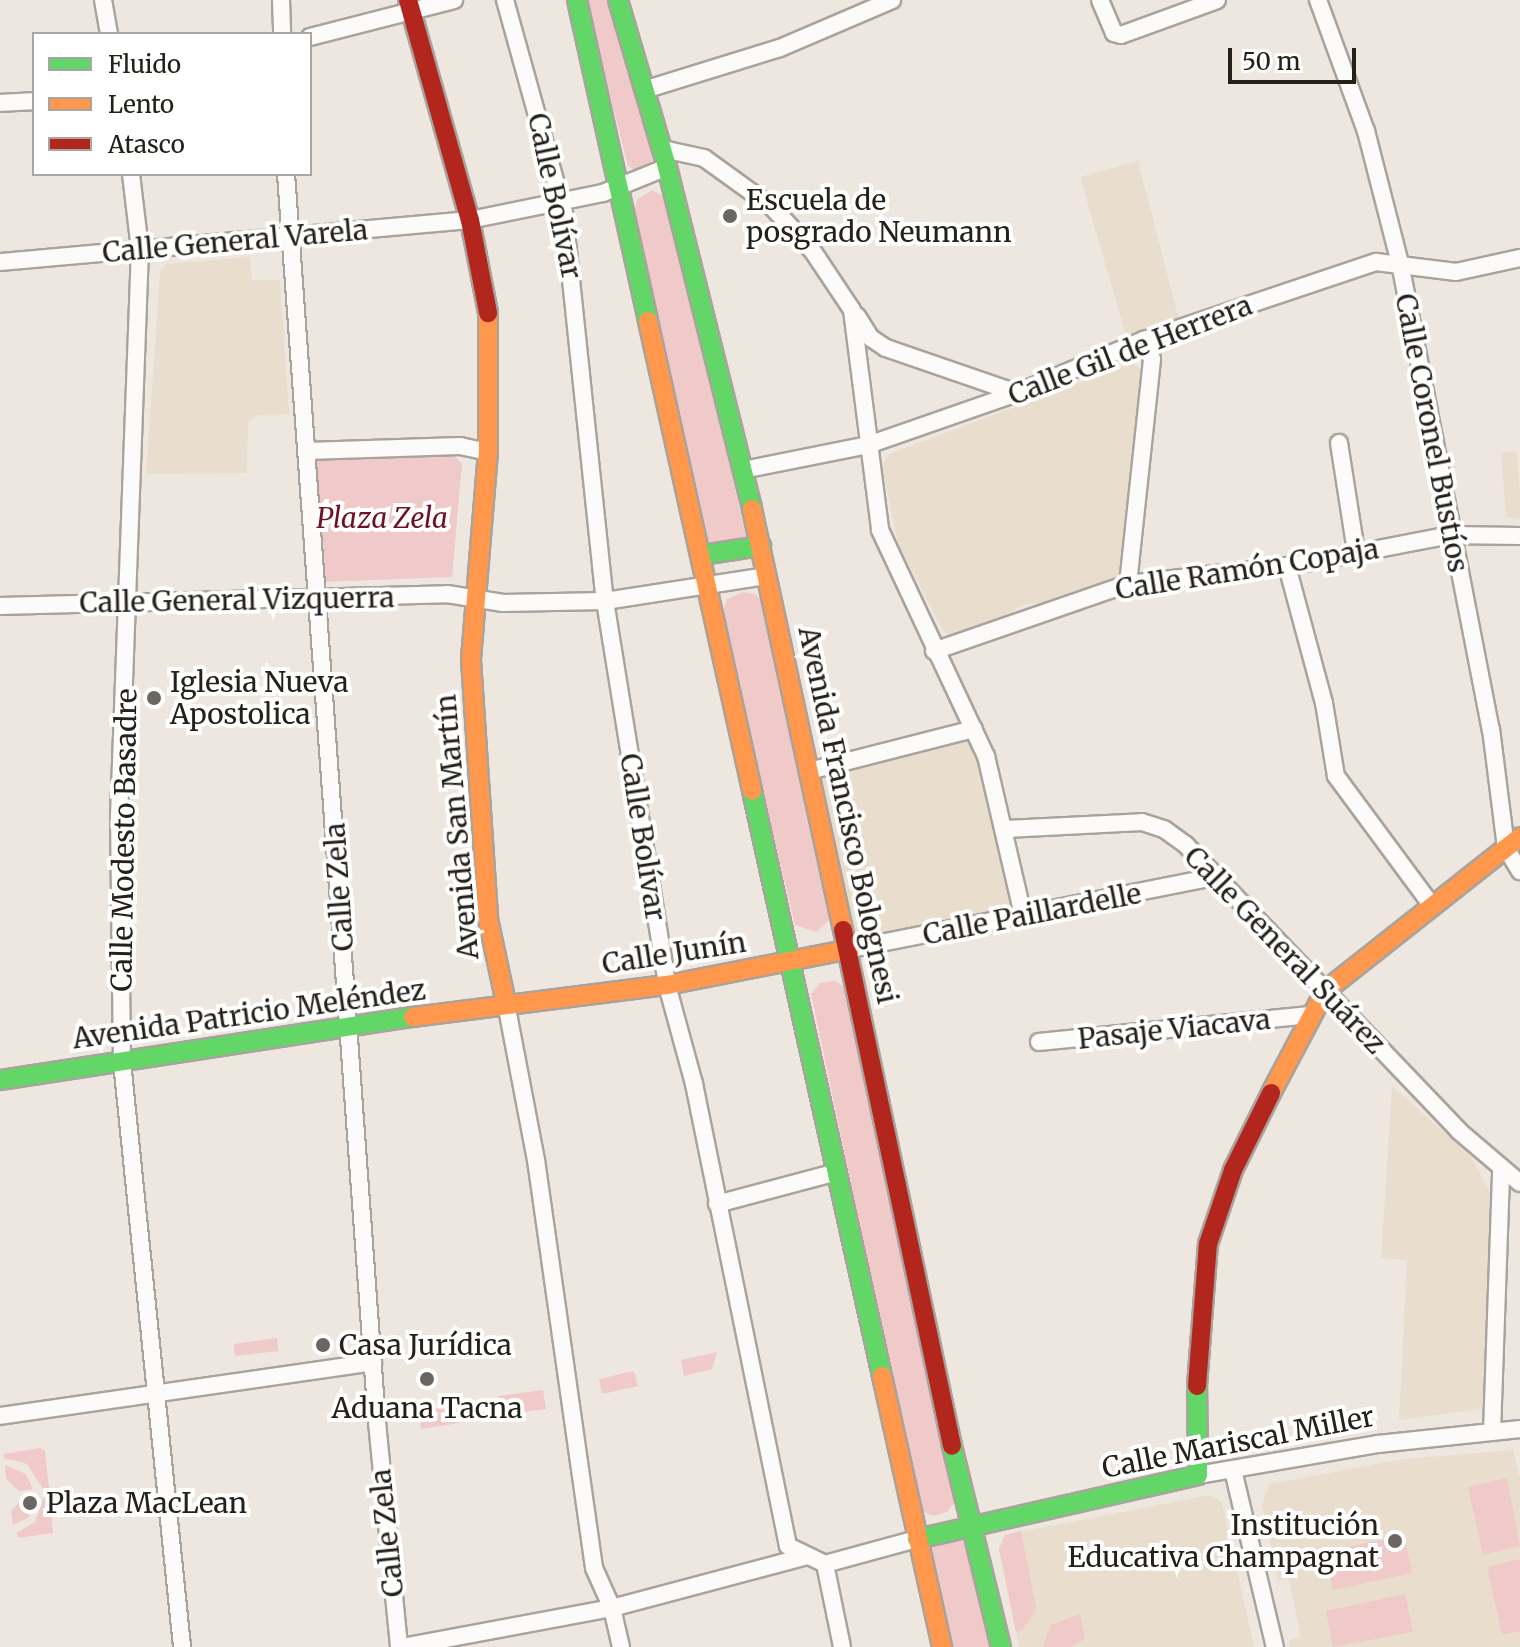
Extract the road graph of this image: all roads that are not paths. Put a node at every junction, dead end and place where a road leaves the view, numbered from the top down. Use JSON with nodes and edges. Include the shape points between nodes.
{"nodes":[{"id":1,"x":103,"y":0,"type":"edge"},
{"id":2,"x":281,"y":0,"type":"edge"},
{"id":3,"x":454,"y":0,"type":"edge"},
{"id":4,"x":505,"y":0,"type":"edge"},
{"id":5,"x":577,"y":0,"type":"edge"},
{"id":6,"x":618,"y":0,"type":"edge"},
{"id":7,"x":892,"y":0,"type":"edge"},
{"id":8,"x":1100,"y":0,"type":"edge"},
{"id":9,"x":1217,"y":0,"type":"edge"},
{"id":10,"x":1318,"y":0,"type":"edge"},
{"id":11,"x":410,"y":6,"type":"edge"},
{"id":12,"x":860,"y":7,"type":"edge"},
{"id":13,"x":109,"y":32,"type":"edge"},
{"id":14,"x":282,"y":32,"type":"edge"},
{"id":15,"x":312,"y":36,"type":"edge"},
{"id":16,"x":644,"y":90,"type":"junction"},
{"id":17,"x":32,"y":101,"type":"edge"},
{"id":18,"x":0,"y":103,"type":"edge"},
{"id":19,"x":665,"y":158,"type":"junction"},
{"id":20,"x":131,"y":176,"type":"edge"},
{"id":21,"x":286,"y":176,"type":"edge"},
{"id":22,"x":620,"y":189,"type":"junction"},
{"id":23,"x":561,"y":201,"type":"junction"},
{"id":24,"x":470,"y":220,"type":"junction"},
{"id":25,"x":288,"y":236,"type":"junction"},
{"id":26,"x":140,"y":249,"type":"junction"},
{"id":27,"x":1520,"y":258,"type":"edge"},
{"id":28,"x":0,"y":262,"type":"edge"},
{"id":29,"x":1400,"y":263,"type":"junction"},
{"id":30,"x":852,"y":310,"type":"junction"},
{"id":31,"x":1144,"y":340,"type":"junction"},
{"id":32,"x":1017,"y":393,"type":"junction"},
{"id":33,"x":1339,"y":443,"type":"dead end"},
{"id":34,"x":868,"y":445,"type":"junction"},
{"id":35,"x":307,"y":451,"type":"junction"},
{"id":36,"x":488,"y":452,"type":"junction"},
{"id":37,"x":743,"y":470,"type":"junction"},
{"id":38,"x":1451,"y":535,"type":"junction"},
{"id":39,"x":1520,"y":536,"type":"edge"},
{"id":40,"x":761,"y":546,"type":"junction"},
{"id":41,"x":1356,"y":552,"type":"junction"},
{"id":42,"x":702,"y":555,"type":"junction"},
{"id":43,"x":1287,"y":566,"type":"junction"},
{"id":44,"x":767,"y":576,"type":"junction"},
{"id":45,"x":708,"y":583,"type":"junction"},
{"id":46,"x":1128,"y":584,"type":"junction"},
{"id":47,"x":473,"y":598,"type":"junction"},
{"id":48,"x":316,"y":600,"type":"junction"},
{"id":49,"x":605,"y":601,"type":"junction"},
{"id":50,"x":130,"y":602,"type":"junction"},
{"id":51,"x":0,"y":606,"type":"edge"},
{"id":52,"x":934,"y":651,"type":"junction"},
{"id":53,"x":974,"y":729,"type":"junction"},
{"id":54,"x":809,"y":771,"type":"junction"},
{"id":55,"x":1006,"y":829,"type":"junction"},
{"id":56,"x":1513,"y":842,"type":"edge"},
{"id":57,"x":1520,"y":871,"type":"edge"},
{"id":58,"x":1214,"y":877,"type":"junction"},
{"id":59,"x":1430,"y":903,"type":"junction"},
{"id":60,"x":1024,"y":919,"type":"junction"},
{"id":61,"x":850,"y":949,"type":"junction"},
{"id":62,"x":791,"y":963,"type":"junction"},
{"id":63,"x":667,"y":985,"type":"junction"},
{"id":64,"x":1325,"y":991,"type":"junction"},
{"id":65,"x":506,"y":1003,"type":"junction"},
{"id":66,"x":1310,"y":1015,"type":"junction"},
{"id":67,"x":350,"y":1030,"type":"junction"},
{"id":68,"x":1039,"y":1042,"type":"dead end"},
{"id":69,"x":122,"y":1062,"type":"junction"},
{"id":70,"x":0,"y":1080,"type":"edge"},
{"id":71,"x":1501,"y":1171,"type":"junction"},
{"id":72,"x":837,"y":1172,"type":"junction"},
{"id":73,"x":1520,"y":1183,"type":"edge"},
{"id":74,"x":717,"y":1204,"type":"junction"},
{"id":75,"x":373,"y":1362,"type":"junction"},
{"id":76,"x":153,"y":1394,"type":"junction"},
{"id":77,"x":0,"y":1416,"type":"edge"},
{"id":78,"x":1520,"y":1429,"type":"edge"},
{"id":79,"x":1492,"y":1432,"type":"junction"},
{"id":80,"x":1233,"y":1470,"type":"junction"},
{"id":81,"x":1198,"y":1475,"type":"junction"},
{"id":82,"x":969,"y":1525,"type":"junction"},
{"id":83,"x":917,"y":1539,"type":"junction"},
{"id":84,"x":807,"y":1556,"type":"junction"},
{"id":85,"x":825,"y":1564,"type":"junction"},
{"id":86,"x":612,"y":1608,"type":"junction"},
{"id":87,"x":182,"y":1647,"type":"edge"},
{"id":88,"x":401,"y":1647,"type":"edge"},
{"id":89,"x":621,"y":1647,"type":"edge"},
{"id":90,"x":842,"y":1647,"type":"edge"},
{"id":91,"x":942,"y":1647,"type":"edge"},
{"id":92,"x":1001,"y":1647,"type":"edge"},
{"id":93,"x":1275,"y":1647,"type":"edge"}],
"edges":[{"from":1,"to":13,"type":"street"},
{"from":2,"to":14,"type":"street"},
{"from":3,"to":11,"type":"street"},
{"from":4,"to":23,"type":"street","name":"Calle Bolívar"},
{"from":5,"to":22,"type":"main road"},
{"from":6,"to":16,"type":"main road","name":"Avenida Francisco Bolognesi"},
{"from":7,"to":12,"type":"street"},
{"from":8,"to":9,"type":"street","via":[[1114,33],[1121,35]]},
{"from":10,"to":29,"type":"street","name":"Calle Coronel Bustíos","via":[[1366,131]]},
{"from":11,"to":15,"type":"street"},
{"from":11,"to":24,"type":"main road","name":"Avenida San Martín"},
{"from":12,"to":16,"type":"street","via":[[780,48]]},
{"from":16,"to":19,"type":"main road","name":"Avenida Francisco Bolognesi"},
{"from":17,"to":18,"type":"street"},
{"from":19,"to":22,"type":"street","name":"Calle General Varela"},
{"from":19,"to":30,"type":"street","via":[[704,158],[772,207],[812,250]]},
{"from":19,"to":37,"type":"main road","name":"Avenida Francisco Bolognesi"},
{"from":20,"to":26,"type":"street","name":"Calle Modesto Basadre"},
{"from":21,"to":25,"type":"street","name":"Calle Zela"},
{"from":22,"to":23,"type":"street","name":"Calle General Varela"},
{"from":22,"to":42,"type":"main road"},
{"from":23,"to":24,"type":"street","name":"Calle General Varela"},
{"from":23,"to":49,"type":"street","name":"Calle Bolívar","via":[[578,317]]},
{"from":24,"to":25,"type":"street","name":"Calle General Varela"},
{"from":24,"to":36,"type":"main road","name":"Avenida San Martín","via":[[488,310]]},
{"from":25,"to":26,"type":"street","name":"Calle General Varela"},
{"from":25,"to":35,"type":"street","name":"Calle Zela"},
{"from":26,"to":28,"type":"street","name":"Calle General Varela"},
{"from":26,"to":50,"type":"street","name":"Calle Modesto Basadre"},
{"from":27,"to":29,"type":"street","name":"Calle Gil de Herrera","via":[[1456,272]]},
{"from":29,"to":31,"type":"street","name":"Calle Gil de Herrera","via":[[1376,262]]},
{"from":29,"to":38,"type":"street","name":"Calle Coronel Bustíos"},
{"from":30,"to":32,"type":"street","via":[[871,338],[886,348]]},
{"from":30,"to":34,"type":"street"},
{"from":31,"to":32,"type":"street","name":"Calle Gil de Herrera"},
{"from":31,"to":46,"type":"street","via":[[1152,359]]},
{"from":32,"to":34,"type":"street","name":"Calle Gil de Herrera"},
{"from":33,"to":41,"type":"street"},
{"from":34,"to":37,"type":"street","name":"Calle Gil de Herrera"},
{"from":34,"to":52,"type":"street","via":[[880,530]]},
{"from":35,"to":36,"type":"street","via":[[460,446]]},
{"from":35,"to":48,"type":"street","name":"Calle Zela"},
{"from":36,"to":47,"type":"main road","name":"Avenida San Martín"},
{"from":37,"to":40,"type":"main road","name":"Avenida Francisco Bolognesi"},
{"from":38,"to":39,"type":"street","name":"Calle Ramón Copaja"},
{"from":38,"to":41,"type":"street","name":"Calle Ramón Copaja"},
{"from":38,"to":56,"type":"street","name":"Calle Coronel Bustíos"},
{"from":40,"to":42,"type":"main road"},
{"from":40,"to":44,"type":"main road","name":"Avenida Francisco Bolognesi"},
{"from":41,"to":43,"type":"street","name":"Calle Ramón Copaja"},
{"from":42,"to":45,"type":"main road"},
{"from":43,"to":46,"type":"street","name":"Calle Ramón Copaja"},
{"from":43,"to":59,"type":"street","via":[[1324,703],[1336,776]]},
{"from":44,"to":45,"type":"street","name":"Calle General Vizquerra"},
{"from":44,"to":54,"type":"main road","name":"Avenida Francisco Bolognesi"},
{"from":45,"to":49,"type":"street","name":"Calle General Vizquerra"},
{"from":45,"to":62,"type":"main road"},
{"from":46,"to":52,"type":"street","name":"Calle Ramón Copaja"},
{"from":47,"to":48,"type":"street","name":"Calle General Vizquerra","via":[[447,594]]},
{"from":47,"to":49,"type":"street","name":"Calle General Vizquerra","via":[[503,603]]},
{"from":47,"to":65,"type":"main road","name":"Avenida San Martín","via":[[471,660],[488,919]]},
{"from":48,"to":50,"type":"street","name":"Calle General Vizquerra"},
{"from":48,"to":67,"type":"street","name":"Calle Zela"},
{"from":49,"to":63,"type":"street","name":"Calle Bolívar"},
{"from":50,"to":51,"type":"street","name":"Calle General Vizquerra"},
{"from":50,"to":69,"type":"street","name":"Calle Modesto Basadre","via":[[119,815]]},
{"from":52,"to":53,"type":"street"},
{"from":53,"to":54,"type":"street"},
{"from":53,"to":55,"type":"street"},
{"from":54,"to":61,"type":"main road","name":"Avenida Francisco Bolognesi"},
{"from":55,"to":58,"type":"street","name":"Calle General Suárez","via":[[1142,822],[1175,837]]},
{"from":55,"to":60,"type":"street"},
{"from":56,"to":57,"type":"street","name":"Calle Coronel Bustíos"},
{"from":56,"to":59,"type":"main road"},
{"from":58,"to":60,"type":"street","name":"Calle Paillardelle"},
{"from":58,"to":64,"type":"street","name":"Calle General Suárez"},
{"from":59,"to":64,"type":"main road"},
{"from":60,"to":61,"type":"street","name":"Calle Paillardelle"},
{"from":61,"to":62,"type":"main road","name":"Calle Junín"},
{"from":61,"to":82,"type":"main road","name":"Avenida Francisco Bolognesi"},
{"from":62,"to":63,"type":"main road","name":"Calle Junín"},
{"from":62,"to":72,"type":"main road"},
{"from":63,"to":65,"type":"main road","name":"Calle Junín"},
{"from":63,"to":74,"type":"street","name":"Calle Bolívar","via":[[676,1004]]},
{"from":64,"to":66,"type":"main road"},
{"from":64,"to":71,"type":"street","name":"Calle General Suárez"},
{"from":65,"to":67,"type":"main road","name":"Avenida Patricio Meléndez"},
{"from":65,"to":86,"type":"street","name":"Avenida San Martín","via":[[536,1160],[594,1568]]},
{"from":66,"to":68,"type":"street","name":"Pasaje Viacava"},
{"from":66,"to":81,"type":"main road","via":[[1233,1170],[1208,1244],[1197,1340]]},
{"from":67,"to":69,"type":"main road","name":"Avenida Patricio Meléndez"},
{"from":67,"to":75,"type":"street","name":"Calle Zela"},
{"from":69,"to":70,"type":"main road","name":"Avenida Patricio Meléndez"},
{"from":69,"to":76,"type":"street","name":"Calle Modesto Basadre"},
{"from":71,"to":73,"type":"street","name":"Calle General Suárez"},
{"from":71,"to":79,"type":"street"},
{"from":72,"to":74,"type":"street"},
{"from":72,"to":83,"type":"main road"},
{"from":74,"to":84,"type":"street","name":"Calle Bolívar","via":[[788,1546]]},
{"from":75,"to":76,"type":"street"},
{"from":75,"to":88,"type":"street","name":"Calle Zela"},
{"from":76,"to":77,"type":"street"},
{"from":76,"to":87,"type":"street","name":"Calle Modesto Basadre"},
{"from":78,"to":79,"type":"street","name":"Calle Mariscal Miller"},
{"from":79,"to":80,"type":"street","name":"Calle Mariscal Miller","via":[[1378,1444]]},
{"from":80,"to":81,"type":"street","name":"Calle Mariscal Miller"},
{"from":80,"to":93,"type":"street"},
{"from":81,"to":82,"type":"main road","name":"Calle Mariscal Miller"},
{"from":82,"to":83,"type":"main road","name":"Calle Mariscal Miller"},
{"from":82,"to":92,"type":"main road","name":"Avenida Francisco Bolognesi"},
{"from":83,"to":85,"type":"street"},
{"from":83,"to":91,"type":"main road"},
{"from":84,"to":85,"type":"street","name":"Calle Bolívar"},
{"from":84,"to":86,"type":"street"},
{"from":85,"to":90,"type":"street"},
{"from":86,"to":88,"type":"street"},
{"from":86,"to":89,"type":"street","name":"Avenida San Martín"}]}
